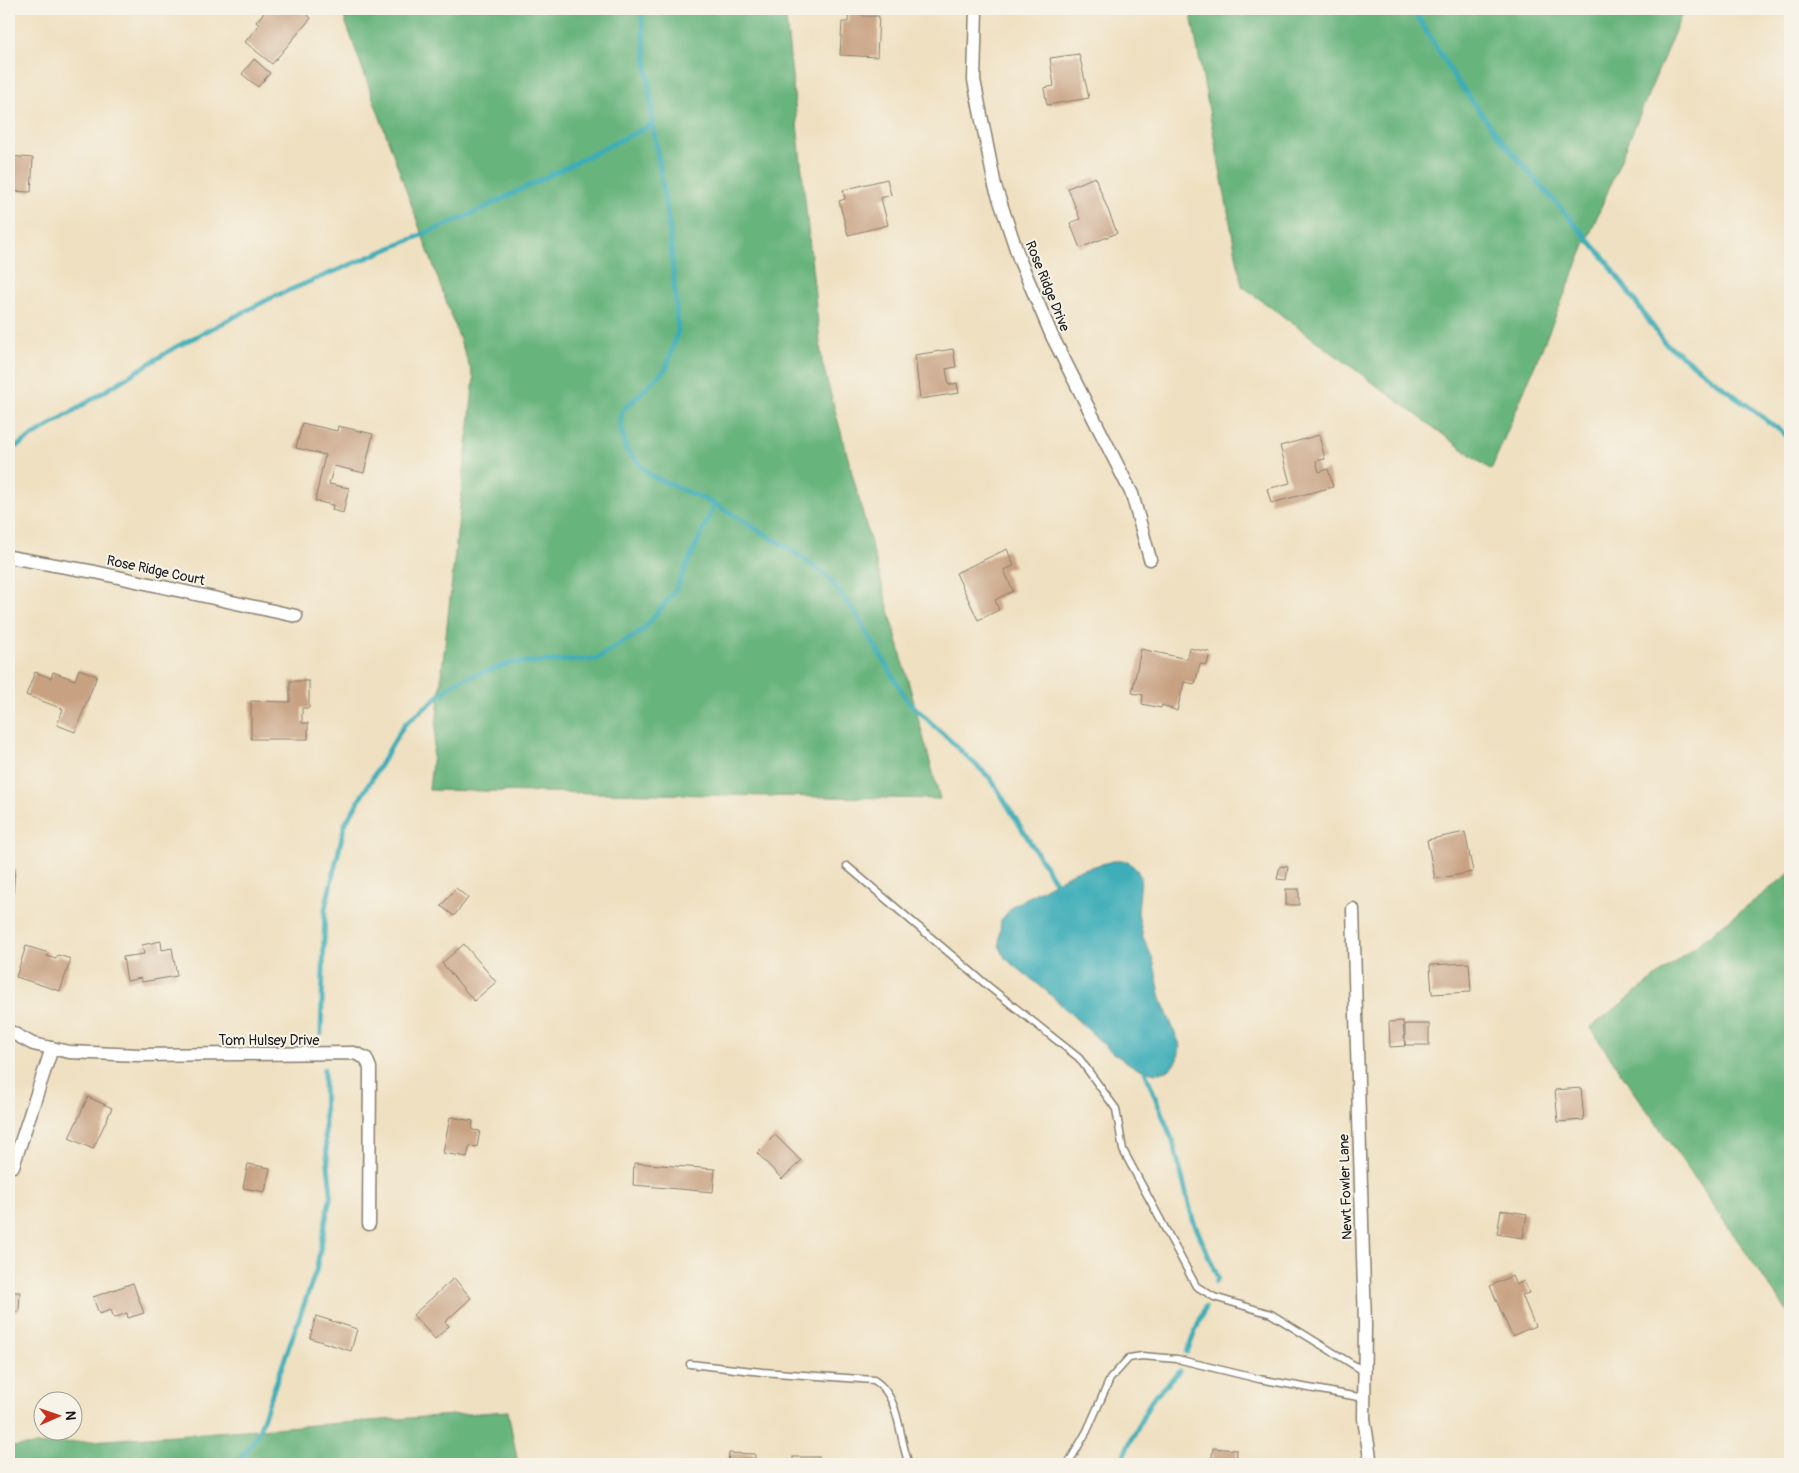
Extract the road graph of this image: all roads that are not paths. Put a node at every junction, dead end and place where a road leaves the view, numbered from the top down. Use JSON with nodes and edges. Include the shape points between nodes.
{"nodes":[{"id":1,"x":976,"y":9,"type":"edge"},
{"id":2,"x":9,"y":557,"type":"edge"},
{"id":3,"x":1150,"y":559,"type":"dead end"},
{"id":4,"x":296,"y":616,"type":"dead end"},
{"id":5,"x":847,"y":866,"type":"dead end"},
{"id":6,"x":1353,"y":909,"type":"dead end"},
{"id":7,"x":9,"y":1031,"type":"edge"},
{"id":8,"x":52,"y":1048,"type":"junction"},
{"id":9,"x":13,"y":1166,"type":"dead end"},
{"id":10,"x":369,"y":1224,"type":"dead end"},
{"id":11,"x":690,"y":1364,"type":"dead end"},
{"id":12,"x":1365,"y":1372,"type":"junction"},
{"id":13,"x":1364,"y":1398,"type":"junction"},
{"id":14,"x":909,"y":1464,"type":"edge"},
{"id":15,"x":1068,"y":1464,"type":"edge"},
{"id":16,"x":1371,"y":1464,"type":"edge"}],
"edges":[{"from":1,"to":3,"type":"street","name":"Rose Ridge Drive","via":[[974,80],[995,186],[1020,261],[1052,336],[1132,494]]},
{"from":2,"to":4,"type":"street","name":"Rose Ridge Court","via":[[95,572]]},
{"from":5,"to":12,"type":"lane","via":[[988,986],[1079,1058],[1116,1109],[1123,1150],[1196,1286],[1214,1297],[1272,1314]]},
{"from":6,"to":12,"type":"street","name":"Newt Fowler Lane"},
{"from":7,"to":8,"type":"street","name":"Tom Hulsey Drive","via":[[33,1044]]},
{"from":8,"to":9,"type":"street"},
{"from":8,"to":10,"type":"street","name":"Tom Hulsey Drive","via":[[69,1052],[139,1055],[354,1054],[366,1058],[370,1068]]},
{"from":11,"to":14,"type":"lane","via":[[874,1380],[885,1387],[891,1401]]},
{"from":12,"to":13,"type":"street","name":"Newt Fowler Lane"},
{"from":13,"to":15,"type":"lane","via":[[1177,1360],[1142,1356],[1129,1358],[1110,1379]]},
{"from":13,"to":16,"type":"street","name":"Newt Fowler Lane"}]}
